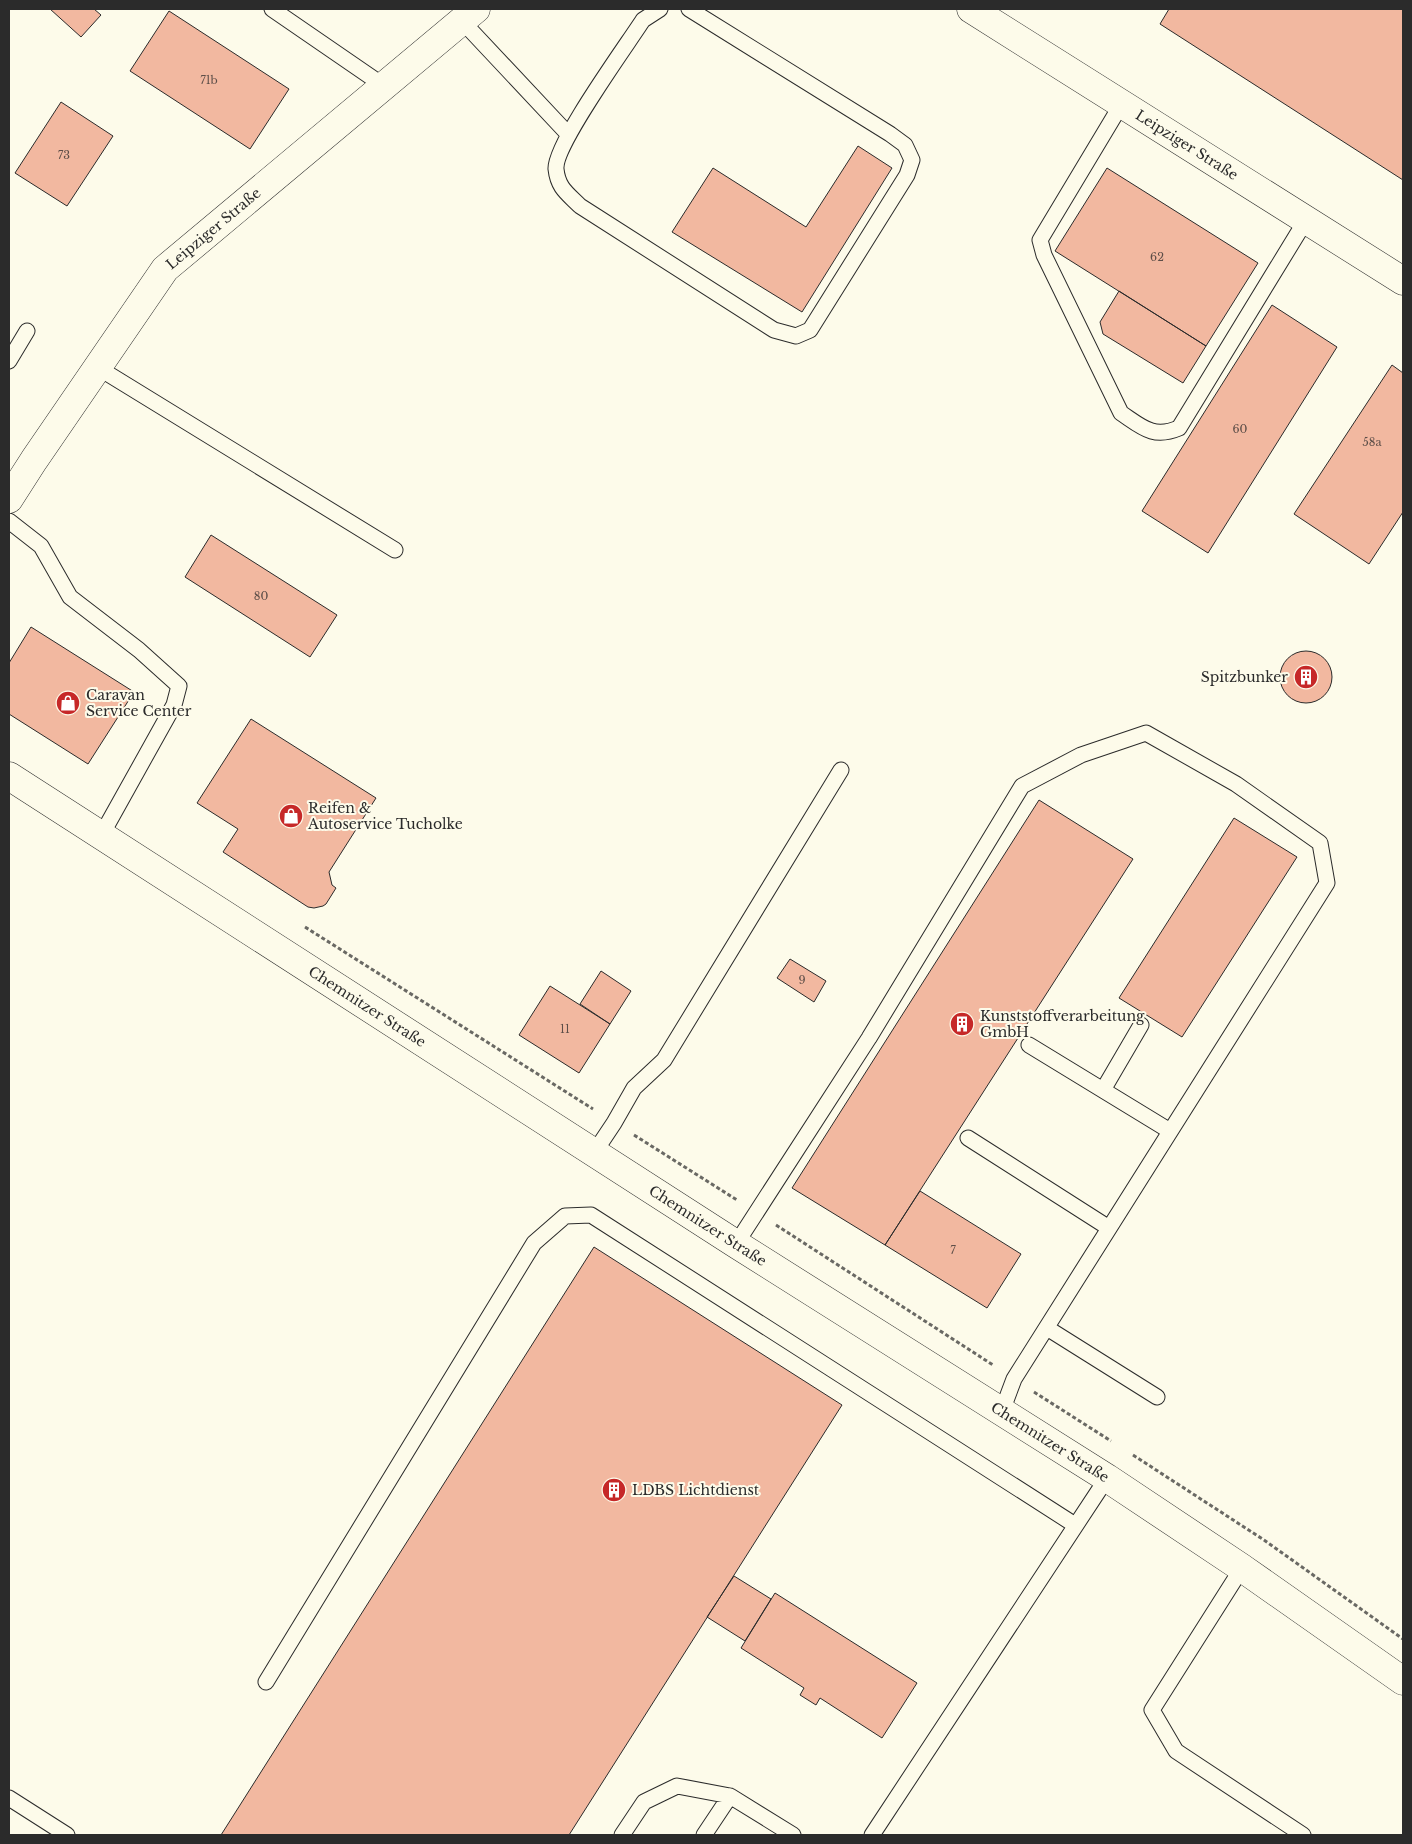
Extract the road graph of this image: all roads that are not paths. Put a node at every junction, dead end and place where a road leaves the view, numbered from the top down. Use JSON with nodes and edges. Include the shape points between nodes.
{"nodes":[{"id":1,"x":272,"y":9,"type":"edge"},
{"id":2,"x":660,"y":9,"type":"edge"},
{"id":3,"x":689,"y":9,"type":"edge"},
{"id":4,"x":971,"y":9,"type":"edge"},
{"id":5,"x":469,"y":15,"type":"edge"},
{"id":6,"x":384,"y":86,"type":"junction"},
{"id":7,"x":1121,"y":104,"type":"junction"},
{"id":8,"x":568,"y":134,"type":"junction"},
{"id":9,"x":1306,"y":220,"type":"junction"},
{"id":10,"x":1403,"y":281,"type":"edge"},
{"id":11,"x":28,"y":332,"type":"dead end"},
{"id":12,"x":9,"y":361,"type":"edge"},
{"id":13,"x":97,"y":368,"type":"junction"},
{"id":14,"x":9,"y":499,"type":"edge"},
{"id":15,"x":9,"y":522,"type":"edge"},
{"id":16,"x":395,"y":550,"type":"dead end"},
{"id":17,"x":841,"y":770,"type":"dead end"},
{"id":18,"x":9,"y":776,"type":"edge"},
{"id":19,"x":101,"y":836,"type":"junction"},
{"id":20,"x":1141,"y":1025,"type":"dead end"},
{"id":21,"x":1029,"y":1045,"type":"dead end"},
{"id":22,"x":1103,"y":1090,"type":"junction"},
{"id":23,"x":1170,"y":1131,"type":"junction"},
{"id":24,"x":968,"y":1138,"type":"dead end"},
{"id":25,"x":594,"y":1153,"type":"junction"},
{"id":26,"x":1109,"y":1228,"type":"junction"},
{"id":27,"x":736,"y":1244,"type":"junction"},
{"id":28,"x":1046,"y":1328,"type":"junction"},
{"id":29,"x":1158,"y":1397,"type":"dead end"},
{"id":30,"x":1002,"y":1411,"type":"junction"},
{"id":31,"x":1107,"y":1478,"type":"junction"},
{"id":32,"x":1075,"y":1525,"type":"junction"},
{"id":33,"x":1242,"y":1568,"type":"junction"},
{"id":34,"x":266,"y":1682,"type":"dead end"},
{"id":35,"x":1403,"y":1682,"type":"edge"},
{"id":36,"x":730,"y":1796,"type":"junction"},
{"id":37,"x":9,"y":1798,"type":"edge"},
{"id":38,"x":67,"y":1835,"type":"edge"},
{"id":39,"x":622,"y":1835,"type":"edge"},
{"id":40,"x":704,"y":1835,"type":"edge"},
{"id":41,"x":793,"y":1835,"type":"edge"},
{"id":42,"x":872,"y":1835,"type":"edge"},
{"id":43,"x":1303,"y":1835,"type":"edge"}],
"edges":[{"from":1,"to":6,"type":"lane"},
{"from":2,"to":8,"type":"lane","via":[[643,20]]},
{"from":3,"to":8,"type":"lane","via":[[890,134],[905,145],[912,160],[907,175],[810,330],[796,336],[774,330],[580,206],[560,186],[556,166]]},
{"from":4,"to":7,"type":"street","name":"Leipziger Straße"},
{"from":5,"to":6,"type":"street","name":"Leipziger Straße"},
{"from":5,"to":8,"type":"lane"},
{"from":6,"to":13,"type":"street","name":"Leipziger Straße","via":[[165,269]]},
{"from":7,"to":9,"type":"street","name":"Leipziger Straße"},
{"from":7,"to":9,"type":"lane","via":[[1040,240],[1121,413],[1152,433],[1167,433],[1179,428]]},
{"from":9,"to":10,"type":"street","name":"Leipziger Straße"},
{"from":11,"to":12,"type":"lane"},
{"from":13,"to":14,"type":"street","name":"Leipziger Straße"},
{"from":13,"to":16,"type":"lane"},
{"from":15,"to":19,"type":"lane","via":[[41,546],[70,597],[140,650],[179,686],[174,705]]},
{"from":17,"to":25,"type":"lane","via":[[664,1060],[634,1088]]},
{"from":18,"to":19,"type":"street","name":"Chemnitzer Straße"},
{"from":19,"to":25,"type":"street","name":"Chemnitzer Straße"},
{"from":20,"to":22,"type":"lane"},
{"from":21,"to":22,"type":"lane"},
{"from":22,"to":23,"type":"lane"},
{"from":23,"to":26,"type":"lane"},
{"from":23,"to":27,"type":"lane","via":[[1327,883],[1320,843],[1236,784],[1146,733],[1081,755],[1022,786],[869,1038]]},
{"from":24,"to":26,"type":"lane"},
{"from":25,"to":27,"type":"street","name":"Chemnitzer Straße"},
{"from":26,"to":28,"type":"lane"},
{"from":27,"to":30,"type":"street","name":"Chemnitzer Straße"},
{"from":28,"to":29,"type":"lane"},
{"from":28,"to":30,"type":"lane","via":[[1014,1379]]},
{"from":30,"to":31,"type":"street","name":"Chemnitzer Straße"},
{"from":31,"to":32,"type":"lane"},
{"from":31,"to":33,"type":"street","name":"Chemnitzer Straße"},
{"from":32,"to":34,"type":"lane","via":[[592,1215],[566,1216],[534,1243]]},
{"from":32,"to":42,"type":"lane"},
{"from":33,"to":35,"type":"street","name":"Chemnitzer Straße"},
{"from":33,"to":43,"type":"lane","via":[[1152,1710],[1176,1751]]},
{"from":36,"to":39,"type":"lane","via":[[677,1786],[644,1802]]},
{"from":36,"to":40,"type":"lane"},
{"from":36,"to":41,"type":"lane"},
{"from":37,"to":38,"type":"lane"}]}
